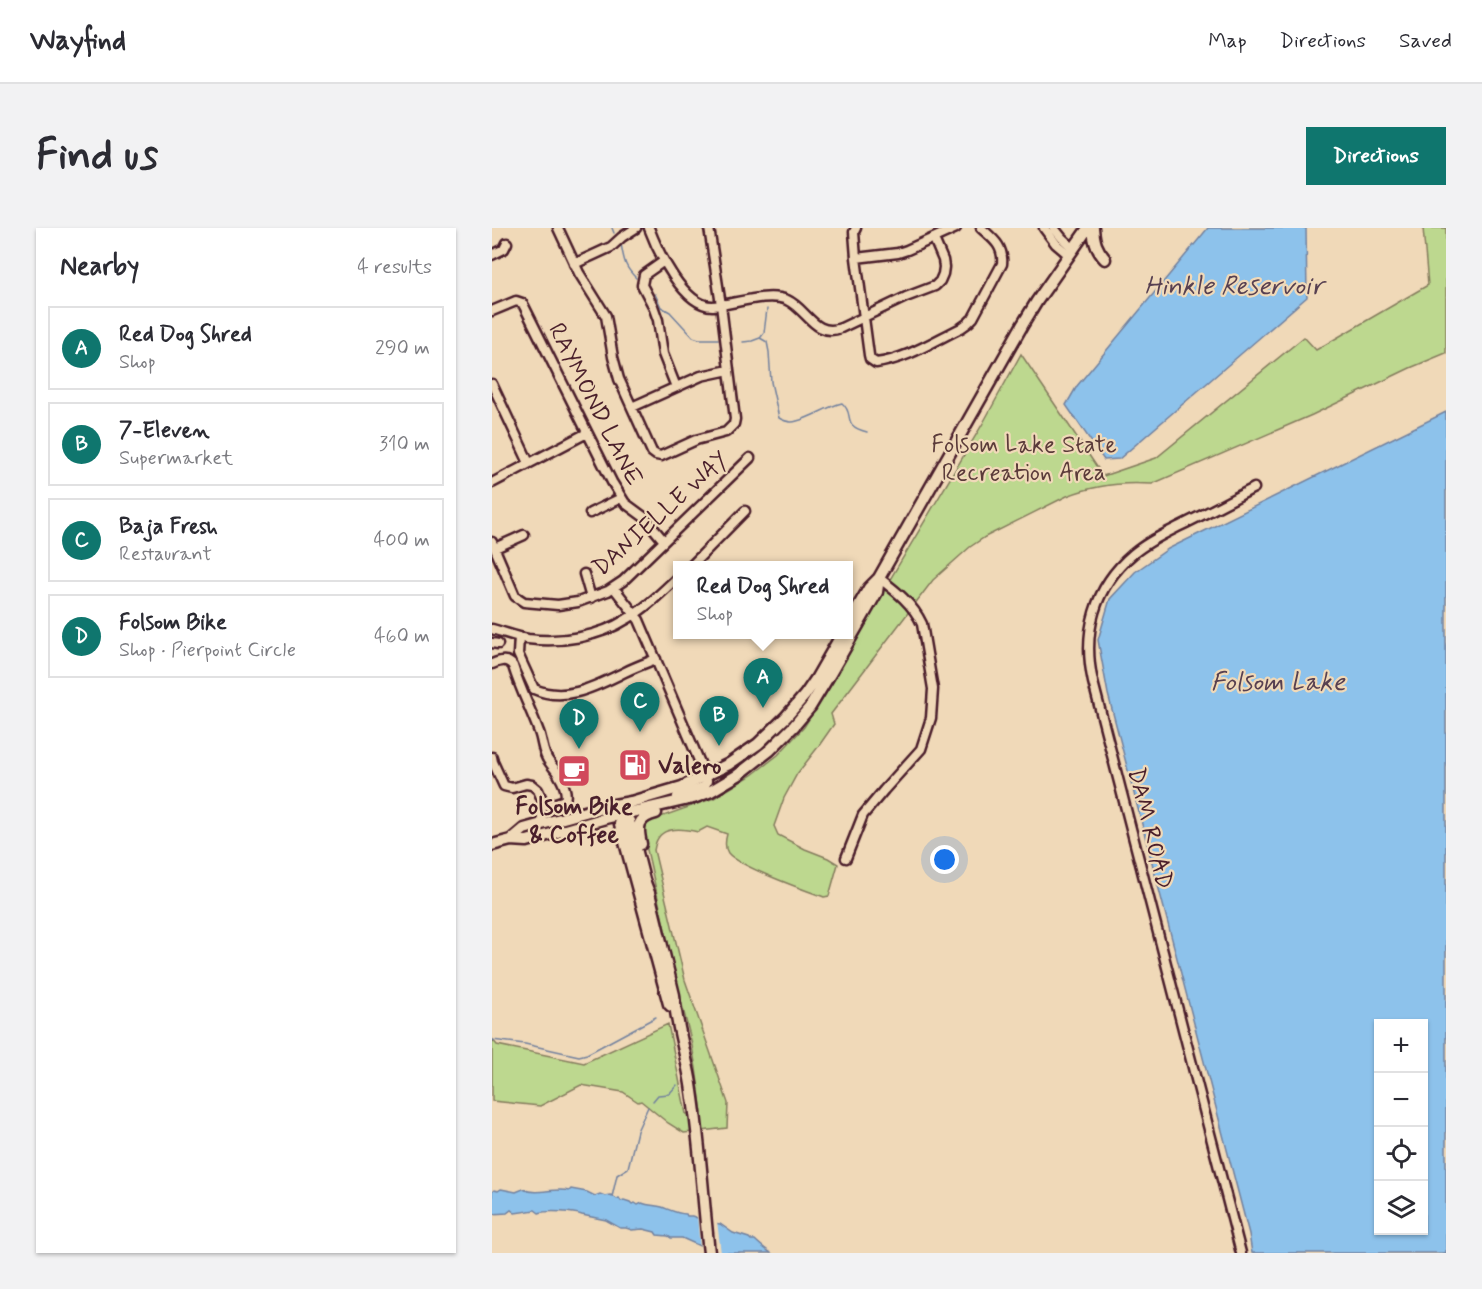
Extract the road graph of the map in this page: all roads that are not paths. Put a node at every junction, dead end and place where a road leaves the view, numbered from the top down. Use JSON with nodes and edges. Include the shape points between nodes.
{"nodes":[{"id":1,"x":558,"y":228,"type":"edge"},
{"id":2,"x":636,"y":228,"type":"edge"},
{"id":3,"x":649,"y":228,"type":"edge"},
{"id":4,"x":710,"y":228,"type":"edge"},
{"id":5,"x":856,"y":228,"type":"edge"},
{"id":6,"x":981,"y":228,"type":"edge"},
{"id":7,"x":1044,"y":228,"type":"edge"},
{"id":8,"x":1054,"y":228,"type":"edge"},
{"id":9,"x":1088,"y":228,"type":"edge"},
{"id":10,"x":1093,"y":228,"type":"edge"},
{"id":11,"x":951,"y":229,"type":"edge"},
{"id":12,"x":934,"y":239,"type":"junction"},
{"id":13,"x":507,"y":243,"type":"dead end"},
{"id":14,"x":1071,"y":252,"type":"junction"},
{"id":15,"x":492,"y":255,"type":"edge"},
{"id":16,"x":856,"y":258,"type":"junction"},
{"id":17,"x":1105,"y":259,"type":"dead end"},
{"id":18,"x":664,"y":261,"type":"junction"},
{"id":19,"x":574,"y":264,"type":"junction"},
{"id":20,"x":721,"y":305,"type":"junction"},
{"id":21,"x":492,"y":311,"type":"edge"},
{"id":22,"x":865,"y":316,"type":"junction"},
{"id":23,"x":729,"y":370,"type":"junction"},
{"id":24,"x":492,"y":384,"type":"edge"},
{"id":25,"x":676,"y":387,"type":"junction"},
{"id":26,"x":632,"y":407,"type":"junction"},
{"id":27,"x":587,"y":433,"type":"junction"},
{"id":28,"x":750,"y":458,"type":"dead end"},
{"id":29,"x":530,"y":463,"type":"junction"},
{"id":30,"x":492,"y":483,"type":"edge"},
{"id":31,"x":1254,"y":488,"type":"dead end"},
{"id":32,"x":621,"y":498,"type":"junction"},
{"id":33,"x":745,"y":511,"type":"dead end"},
{"id":34,"x":590,"y":513,"type":"dead end"},
{"id":35,"x":524,"y":535,"type":"dead end"},
{"id":36,"x":664,"y":541,"type":"junction"},
{"id":37,"x":493,"y":545,"type":"edge"},
{"id":38,"x":696,"y":561,"type":"edge"},
{"id":39,"x":584,"y":574,"type":"dead end"},
{"id":40,"x":879,"y":578,"type":"junction"},
{"id":41,"x":673,"y":582,"type":"edge"},
{"id":42,"x":614,"y":588,"type":"junction"},
{"id":43,"x":591,"y":598,"type":"junction"},
{"id":44,"x":635,"y":614,"type":"junction"},
{"id":45,"x":853,"y":617,"type":"edge"},
{"id":46,"x":492,"y":629,"type":"edge"},
{"id":47,"x":853,"y":635,"type":"edge"},
{"id":48,"x":519,"y":637,"type":"junction"},
{"id":49,"x":839,"y":639,"type":"edge"},
{"id":50,"x":851,"y":639,"type":"edge"},
{"id":51,"x":656,"y":659,"type":"junction"},
{"id":52,"x":492,"y":664,"type":"edge"},
{"id":53,"x":492,"y":757,"type":"edge"},
{"id":54,"x":706,"y":777,"type":"junction"},
{"id":55,"x":680,"y":801,"type":"junction"},
{"id":56,"x":664,"y":805,"type":"junction"},
{"id":57,"x":543,"y":807,"type":"junction"},
{"id":58,"x":622,"y":810,"type":"junction"},
{"id":59,"x":546,"y":824,"type":"junction"},
{"id":60,"x":511,"y":840,"type":"junction"},
{"id":61,"x":492,"y":845,"type":"edge"},
{"id":62,"x":846,"y":858,"type":"dead end"},
{"id":63,"x":649,"y":893,"type":"junction"},
{"id":64,"x":675,"y":1011,"type":"junction"},
{"id":65,"x":709,"y":1253,"type":"edge"},
{"id":66,"x":1241,"y":1253,"type":"edge"}],
"edges":[{"from":1,"to":19,"type":"street"},
{"from":2,"to":19,"type":"street","via":[[611,248]]},
{"from":3,"to":18,"type":"street"},
{"from":4,"to":20,"type":"street"},
{"from":5,"to":16,"type":"street"},
{"from":6,"to":22,"type":"street","via":[[1002,250],[1002,264],[968,323],[915,351],[876,363],[869,355]]},
{"from":7,"to":14,"type":"street","via":[[1056,244]]},
{"from":8,"to":14,"type":"street"},
{"from":9,"to":14,"type":"main road"},
{"from":10,"to":17,"type":"main road","via":[[1098,251]]},
{"from":11,"to":12,"type":"street"},
{"from":12,"to":16,"type":"street","via":[[898,253]]},
{"from":12,"to":22,"type":"street","via":[[945,267],[940,281]]},
{"from":13,"to":15,"type":"street"},
{"from":14,"to":40,"type":"main road","via":[[1023,324]]},
{"from":16,"to":22,"type":"street"},
{"from":18,"to":20,"type":"street","via":[[700,304]]},
{"from":18,"to":25,"type":"street","via":[[644,275],[642,285],[657,317],[663,354]]},
{"from":19,"to":26,"type":"street","via":[[606,316],[615,367]]},
{"from":20,"to":22,"type":"street","via":[[776,297],[790,302],[828,330]]},
{"from":20,"to":23,"type":"street"},
{"from":21,"to":27,"type":"street","name":"RAYMOND LANE","via":[[516,301],[522,303]]},
{"from":23,"to":25,"type":"street"},
{"from":23,"to":26,"type":"street","via":[[735,418],[726,432],[656,455]]},
{"from":24,"to":29,"type":"street"},
{"from":25,"to":26,"type":"street"},
{"from":27,"to":29,"type":"street"},
{"from":27,"to":32,"type":"street","name":"RAYMOND LANE"},
{"from":28,"to":36,"type":"street","name":"DANIELLE WAY"},
{"from":29,"to":30,"type":"street"},
{"from":31,"to":66,"type":"street","name":"DAM ROAD","via":[[1154,540],[1123,563],[1099,600],[1091,623],[1088,653]]},
{"from":32,"to":34,"type":"street"},
{"from":32,"to":36,"type":"street","name":"RAYMOND LANE"},
{"from":33,"to":38,"type":"street"},
{"from":35,"to":37,"type":"street"},
{"from":36,"to":42,"type":"street","name":"DANIELLE WAY"},
{"from":37,"to":43,"type":"street","name":"DANIELLE WAY","via":[[521,601],[558,605]]},
{"from":39,"to":43,"type":"street"},
{"from":40,"to":45,"type":"main road"},
{"from":40,"to":47,"type":"main road","via":[[877,592]]},
{"from":40,"to":62,"type":"street","via":[[901,594],[922,624],[933,689],[931,718],[921,749],[863,815]]},
{"from":41,"to":44,"type":"street"},
{"from":42,"to":43,"type":"street","name":"DANIELLE WAY"},
{"from":42,"to":44,"type":"street"},
{"from":44,"to":48,"type":"street","via":[[603,630],[574,638]]},
{"from":44,"to":51,"type":"street"},
{"from":46,"to":48,"type":"street"},
{"from":48,"to":51,"type":"street","via":[[519,654],[534,688],[546,694],[597,687]]},
{"from":49,"to":54,"type":"main road","via":[[805,695],[771,733]]},
{"from":50,"to":55,"type":"main road","via":[[810,707],[770,750],[711,791]]},
{"from":51,"to":54,"type":"street"},
{"from":52,"to":57,"type":"street","via":[[507,661],[513,666],[540,734],[542,749],[557,771],[566,795],[565,800]]},
{"from":53,"to":57,"type":"street","via":[[504,786],[535,787]]},
{"from":54,"to":56,"type":"street","via":[[704,787]]},
{"from":54,"to":58,"type":"main road"},
{"from":55,"to":56,"type":"main road"},
{"from":55,"to":63,"type":"main road","via":[[672,808],[645,816],[640,823],[638,832]]},
{"from":56,"to":58,"type":"main road"},
{"from":57,"to":59,"type":"street"},
{"from":58,"to":59,"type":"main road","via":[[603,807]]},
{"from":58,"to":60,"type":"main road","via":[[527,842]]},
{"from":58,"to":63,"type":"main road","via":[[629,821]]},
{"from":58,"to":64,"type":"main road","via":[[620,824],[669,1004]]},
{"from":59,"to":60,"type":"main road","via":[[524,829]]},
{"from":60,"to":61,"type":"main road"},
{"from":63,"to":64,"type":"main road"},
{"from":64,"to":65,"type":"main road","via":[[688,1064]]}]}
